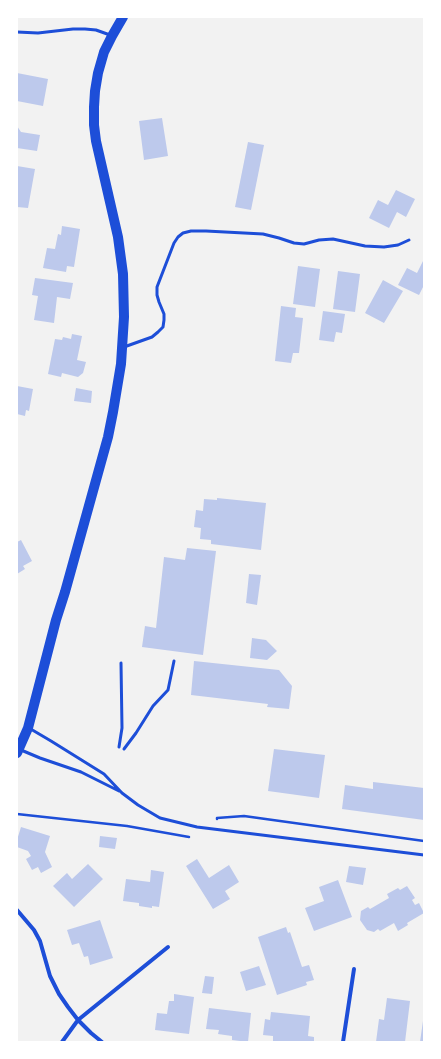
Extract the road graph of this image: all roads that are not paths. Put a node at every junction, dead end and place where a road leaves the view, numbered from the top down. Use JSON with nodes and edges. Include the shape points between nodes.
{"nodes":[{"id":1,"x":123,"y":17,"type":"edge"},
{"id":2,"x":17,"y":32,"type":"edge"},
{"id":3,"x":112,"y":36,"type":"junction"},
{"id":4,"x":409,"y":240,"type":"dead end"},
{"id":5,"x":123,"y":347,"type":"junction"},
{"id":6,"x":174,"y":661,"type":"dead end"},
{"id":7,"x":122,"y":663,"type":"dead end"},
{"id":8,"x":28,"y":728,"type":"junction"},
{"id":9,"x":118,"y":747,"type":"dead end"},
{"id":10,"x":124,"y":749,"type":"dead end"},
{"id":11,"x":18,"y":751,"type":"edge"},
{"id":12,"x":122,"y":793,"type":"junction"},
{"id":13,"x":424,"y":855,"type":"edge"},
{"id":14,"x":17,"y":910,"type":"edge"},
{"id":15,"x":168,"y":947,"type":"dead end"},
{"id":16,"x":354,"y":969,"type":"dead end"},
{"id":17,"x":78,"y":1020,"type":"junction"},
{"id":18,"x":62,"y":1042,"type":"edge"},
{"id":19,"x":102,"y":1042,"type":"edge"},
{"id":20,"x":343,"y":1042,"type":"edge"}],
"edges":[{"from":1,"to":3,"type":"main road"},
{"from":2,"to":3,"type":"lane","via":[[86,29]]},
{"from":3,"to":5,"type":"main road","via":[[98,73],[94,125],[122,267]]},
{"from":4,"to":5,"type":"lane","via":[[384,247],[333,239],[304,244],[294,243],[263,234],[183,233],[174,243],[157,287],[157,295],[164,314],[163,327],[152,337]]},
{"from":5,"to":8,"type":"main road","via":[[108,436]]},
{"from":6,"to":10,"type":"lane","via":[[168,690],[153,706]]},
{"from":7,"to":9,"type":"lane","via":[[122,728]]},
{"from":8,"to":11,"type":"main road"},
{"from":8,"to":12,"type":"lane","via":[[104,774]]},
{"from":11,"to":12,"type":"lane","via":[[81,772]]},
{"from":12,"to":13,"type":"lane","via":[[160,818],[197,827]]},
{"from":14,"to":17,"type":"street","via":[[34,930],[40,941],[50,976],[59,994]]},
{"from":15,"to":17,"type":"street"},
{"from":16,"to":20,"type":"street"},
{"from":17,"to":18,"type":"street"},
{"from":17,"to":19,"type":"street"}]}
